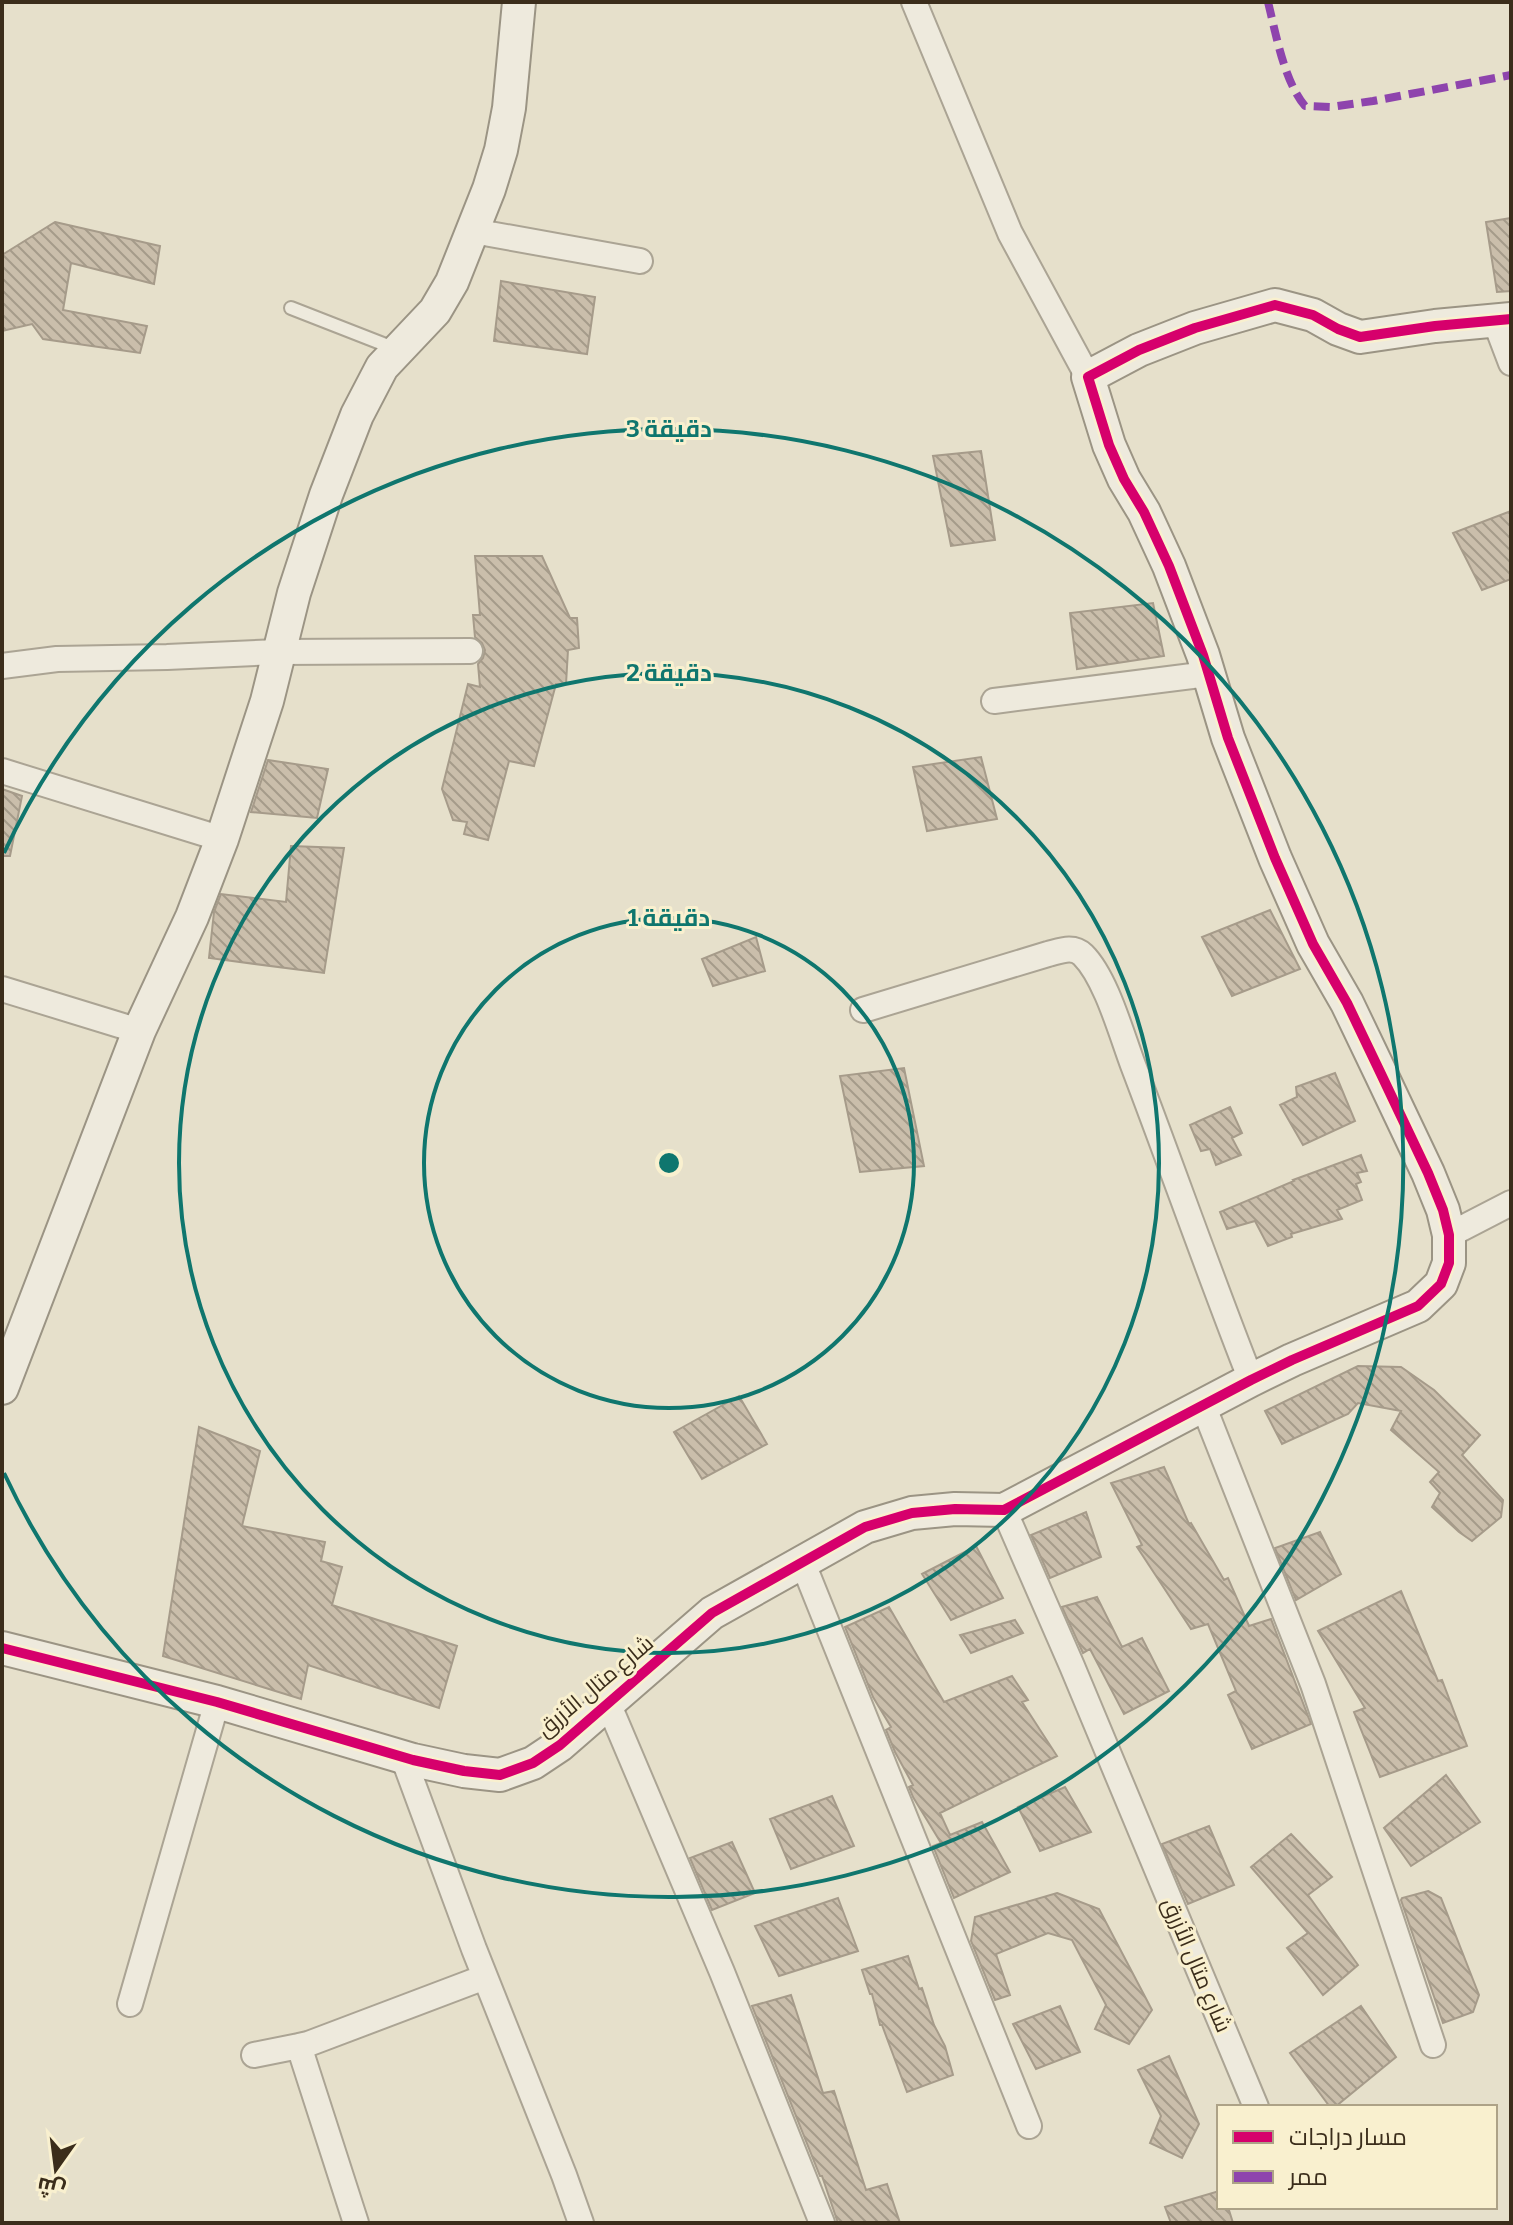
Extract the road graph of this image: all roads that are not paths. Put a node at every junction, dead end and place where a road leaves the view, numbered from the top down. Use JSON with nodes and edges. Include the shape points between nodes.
{"nodes":[{"id":1,"x":519,"y":2,"type":"edge"},
{"id":2,"x":914,"y":2,"type":"edge"},
{"id":3,"x":473,"y":231,"type":"junction"},
{"id":4,"x":640,"y":261,"type":"dead end"},
{"id":5,"x":291,"y":308,"type":"dead end"},
{"id":6,"x":1503,"y":320,"type":"edge"},
{"id":7,"x":398,"y":349,"type":"junction"},
{"id":8,"x":1511,"y":363,"type":"edge"},
{"id":9,"x":1088,"y":377,"type":"junction"},
{"id":10,"x":470,"y":651,"type":"dead end"},
{"id":11,"x":278,"y":652,"type":"junction"},
{"id":12,"x":2,"y":666,"type":"edge"},
{"id":13,"x":1208,"y":674,"type":"junction"},
{"id":14,"x":994,"y":701,"type":"dead end"},
{"id":15,"x":2,"y":771,"type":"edge"},
{"id":16,"x":222,"y":839,"type":"junction"},
{"id":17,"x":2,"y":989,"type":"edge"},
{"id":18,"x":863,"y":1010,"type":"dead end"},
{"id":19,"x":139,"y":1031,"type":"junction"},
{"id":20,"x":1511,"y":1203,"type":"edge"},
{"id":21,"x":1449,"y":1235,"type":"junction"},
{"id":22,"x":1251,"y":1380,"type":"junction"},
{"id":23,"x":2,"y":1388,"type":"edge"},
{"id":24,"x":1203,"y":1405,"type":"junction"},
{"id":25,"x":1004,"y":1510,"type":"junction"},
{"id":26,"x":802,"y":1561,"type":"junction"},
{"id":27,"x":2,"y":1648,"type":"edge"},
{"id":28,"x":217,"y":1702,"type":"junction"},
{"id":29,"x":608,"y":1703,"type":"junction"},
{"id":30,"x":403,"y":1757,"type":"junction"},
{"id":31,"x":485,"y":1977,"type":"junction"},
{"id":32,"x":130,"y":2004,"type":"dead end"},
{"id":33,"x":1433,"y":2045,"type":"dead end"},
{"id":34,"x":299,"y":2046,"type":"junction"},
{"id":35,"x":254,"y":2055,"type":"dead end"},
{"id":36,"x":1255,"y":2105,"type":"edge"},
{"id":37,"x":1029,"y":2126,"type":"dead end"},
{"id":38,"x":356,"y":2223,"type":"edge"},
{"id":39,"x":581,"y":2223,"type":"edge"},
{"id":40,"x":822,"y":2223,"type":"edge"}],
"edges":[{"from":1,"to":3,"type":"street","via":[[501,150]]},
{"from":2,"to":9,"type":"street","via":[[1010,233]]},
{"from":3,"to":4,"type":"street"},
{"from":3,"to":7,"type":"street","via":[[435,311]]},
{"from":5,"to":7,"type":"lane"},
{"from":6,"to":8,"type":"street"},
{"from":6,"to":9,"type":"street","via":[[1360,337],[1313,315],[1275,305],[1195,328]]},
{"from":7,"to":11,"type":"street","via":[[382,367],[357,415],[321,509]]},
{"from":9,"to":13,"type":"street","via":[[1109,445],[1169,566]]},
{"from":10,"to":11,"type":"street"},
{"from":11,"to":12,"type":"street","via":[[57,659]]},
{"from":11,"to":16,"type":"street"},
{"from":13,"to":14,"type":"street"},
{"from":13,"to":21,"type":"street","via":[[1275,858],[1428,1173]]},
{"from":15,"to":16,"type":"street"},
{"from":16,"to":19,"type":"street"},
{"from":17,"to":19,"type":"street"},
{"from":18,"to":22,"type":"street","via":[[1048,954],[1074,949],[1081,953],[1102,984]]},
{"from":19,"to":23,"type":"street"},
{"from":20,"to":21,"type":"street"},
{"from":21,"to":22,"type":"street","via":[[1449,1263],[1441,1284],[1418,1306]]},
{"from":22,"to":24,"type":"street"},
{"from":24,"to":25,"type":"street"},
{"from":24,"to":33,"type":"street","via":[[1313,1684]]},
{"from":25,"to":26,"type":"street","name":"شارع متال الأزرق","via":[[912,1513],[865,1527]]},
{"from":25,"to":36,"type":"street","name":"شارع متال الأزرق"},
{"from":26,"to":29,"type":"street","name":"شارع متال الأزرق","via":[[712,1613]]},
{"from":26,"to":37,"type":"street"},
{"from":27,"to":28,"type":"street","name":"شارع متال الأزرق"},
{"from":28,"to":30,"type":"street","name":"شارع متال الأزرق"},
{"from":28,"to":32,"type":"street"},
{"from":29,"to":30,"type":"street","name":"شارع متال الأزرق","via":[[533,1763],[500,1775]]},
{"from":29,"to":40,"type":"street"},
{"from":30,"to":31,"type":"street"},
{"from":31,"to":34,"type":"street"},
{"from":31,"to":39,"type":"street"},
{"from":34,"to":35,"type":"street"},
{"from":34,"to":38,"type":"street"}]}
